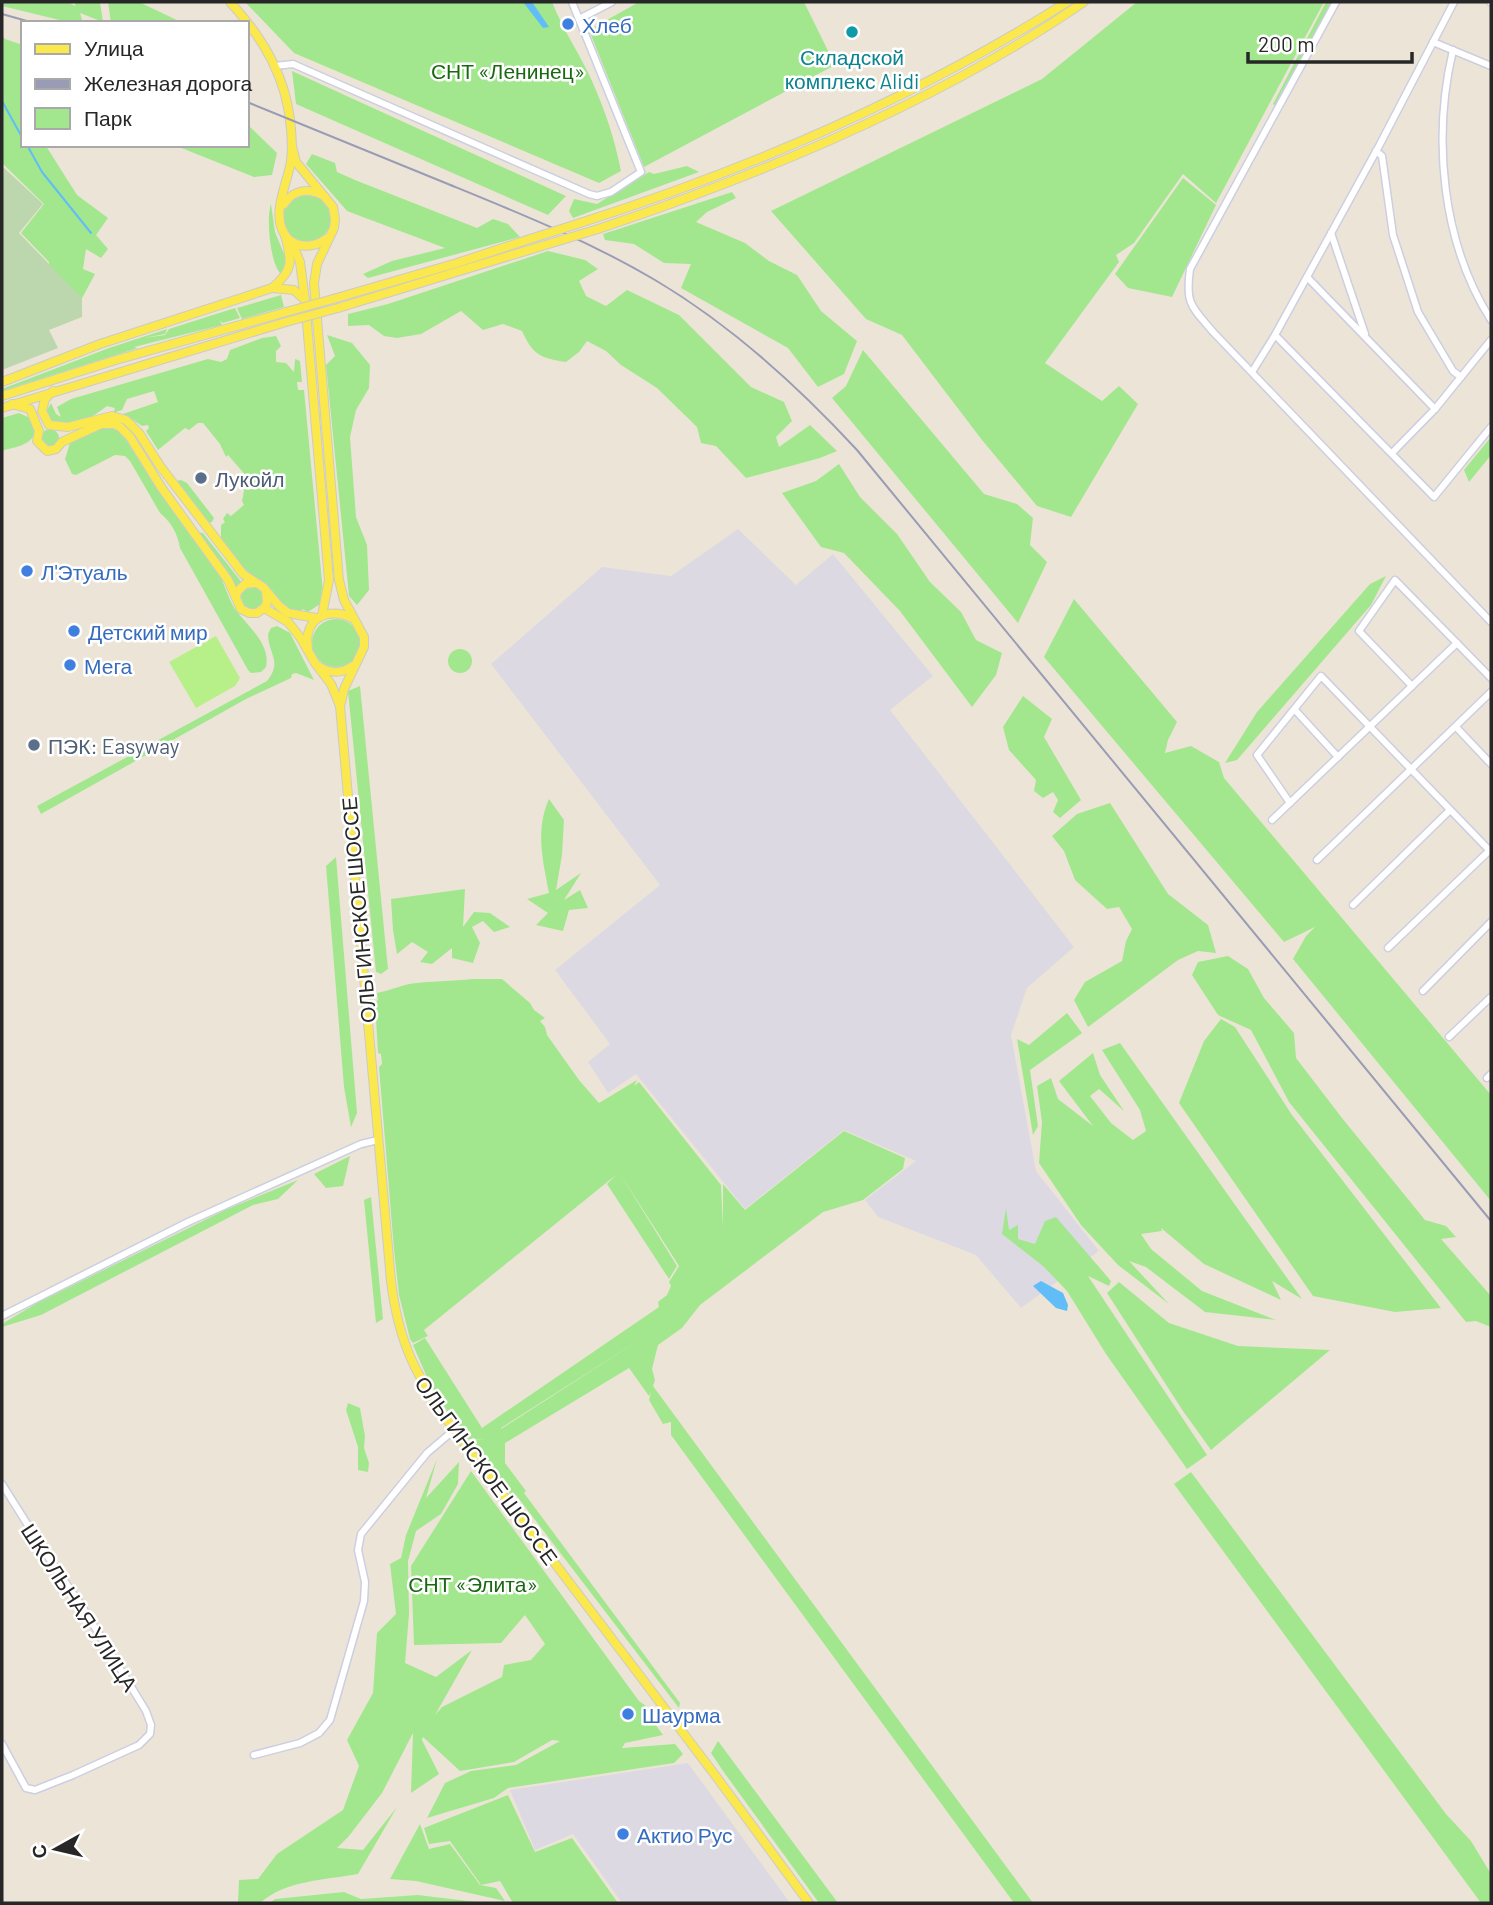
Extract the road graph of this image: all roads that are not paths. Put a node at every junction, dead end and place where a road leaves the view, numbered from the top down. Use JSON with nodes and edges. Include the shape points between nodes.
{"nodes":[{"id":1,"x":230,"y":2,"type":"edge"},
{"id":2,"x":572,"y":2,"type":"edge"},
{"id":3,"x":612,"y":2,"type":"edge"},
{"id":4,"x":1067,"y":2,"type":"edge"},
{"id":5,"x":1084,"y":2,"type":"edge"},
{"id":6,"x":1336,"y":2,"type":"edge"},
{"id":7,"x":1454,"y":2,"type":"edge"},
{"id":8,"x":579,"y":19,"type":"junction"},
{"id":9,"x":247,"y":21,"type":"edge"},
{"id":10,"x":248,"y":22,"type":"edge"},
{"id":11,"x":1433,"y":42,"type":"junction"},
{"id":12,"x":1453,"y":51,"type":"junction"},
{"id":13,"x":275,"y":66,"type":"junction"},
{"id":14,"x":1491,"y":66,"type":"edge"},
{"id":15,"x":292,"y":146,"type":"junction"},
{"id":16,"x":1376,"y":151,"type":"junction"},
{"id":17,"x":327,"y":198,"type":"junction"},
{"id":18,"x":281,"y":209,"type":"junction"},
{"id":19,"x":1331,"y":233,"type":"junction"},
{"id":20,"x":285,"y":235,"type":"junction"},
{"id":21,"x":328,"y":237,"type":"junction"},
{"id":22,"x":292,"y":242,"type":"junction"},
{"id":23,"x":1307,"y":277,"type":"junction"},
{"id":24,"x":272,"y":288,"type":"junction"},
{"id":25,"x":306,"y":300,"type":"junction"},
{"id":26,"x":1491,"y":320,"type":"edge"},
{"id":27,"x":1275,"y":335,"type":"junction"},
{"id":28,"x":1366,"y":338,"type":"junction"},
{"id":29,"x":1491,"y":340,"type":"edge"},
{"id":30,"x":1252,"y":372,"type":"junction"},
{"id":31,"x":1461,"y":377,"type":"junction"},
{"id":32,"x":2,"y":382,"type":"edge"},
{"id":33,"x":53,"y":391,"type":"junction"},
{"id":34,"x":2,"y":396,"type":"edge"},
{"id":35,"x":12,"y":404,"type":"junction"},
{"id":36,"x":2,"y":408,"type":"edge"},
{"id":37,"x":1435,"y":409,"type":"junction"},
{"id":38,"x":53,"y":426,"type":"junction"},
{"id":39,"x":1491,"y":427,"type":"edge"},
{"id":40,"x":39,"y":430,"type":"junction"},
{"id":41,"x":62,"y":442,"type":"junction"},
{"id":42,"x":1392,"y":453,"type":"junction"},
{"id":43,"x":256,"y":583,"type":"junction"},
{"id":44,"x":266,"y":591,"type":"junction"},
{"id":45,"x":236,"y":597,"type":"junction"},
{"id":46,"x":264,"y":608,"type":"junction"},
{"id":47,"x":319,"y":617,"type":"junction"},
{"id":48,"x":1490,"y":617,"type":"edge"},
{"id":49,"x":352,"y":618,"type":"junction"},
{"id":50,"x":1457,"y":643,"type":"junction"},
{"id":51,"x":310,"y":654,"type":"junction"},
{"id":52,"x":315,"y":663,"type":"junction"},
{"id":53,"x":356,"y":664,"type":"junction"},
{"id":54,"x":1491,"y":678,"type":"edge"},
{"id":55,"x":1412,"y":686,"type":"junction"},
{"id":56,"x":1491,"y":692,"type":"edge"},
{"id":57,"x":340,"y":706,"type":"junction"},
{"id":58,"x":1295,"y":710,"type":"junction"},
{"id":59,"x":1370,"y":726,"type":"junction"},
{"id":60,"x":1456,"y":727,"type":"junction"},
{"id":61,"x":1338,"y":757,"type":"junction"},
{"id":62,"x":1491,"y":764,"type":"edge"},
{"id":63,"x":1412,"y":769,"type":"junction"},
{"id":64,"x":1290,"y":803,"type":"junction"},
{"id":65,"x":1450,"y":810,"type":"junction"},
{"id":66,"x":1272,"y":820,"type":"dead end"},
{"id":67,"x":1490,"y":851,"type":"edge"},
{"id":68,"x":1317,"y":860,"type":"dead end"},
{"id":69,"x":1353,"y":905,"type":"dead end"},
{"id":70,"x":1491,"y":922,"type":"edge"},
{"id":71,"x":1388,"y":948,"type":"dead end"},
{"id":72,"x":1423,"y":991,"type":"dead end"},
{"id":73,"x":1491,"y":997,"type":"edge"},
{"id":74,"x":1449,"y":1037,"type":"dead end"},
{"id":75,"x":378,"y":1140,"type":"junction"},
{"id":76,"x":2,"y":1315,"type":"edge"},
{"id":77,"x":454,"y":1430,"type":"junction"},
{"id":78,"x":2,"y":1484,"type":"edge"},
{"id":79,"x":2,"y":1744,"type":"edge"},
{"id":80,"x":254,"y":1755,"type":"dead end"},
{"id":81,"x":809,"y":1903,"type":"edge"}],
"edges":[{"from":1,"to":9,"type":"main road"},
{"from":2,"to":8,"type":"street"},
{"from":3,"to":8,"type":"street"},
{"from":4,"to":34,"type":"main road","bridge":true,"via":[[969,60],[862,114],[663,197],[457,263]]},
{"from":5,"to":33,"type":"main road","bridge":true,"via":[[974,68],[867,123],[703,193],[598,229]]},
{"from":6,"to":30,"type":"street","via":[[1190,269],[1187,292],[1194,310]]},
{"from":7,"to":11,"type":"street"},
{"from":8,"to":13,"type":"street","via":[[641,172],[611,192],[597,195],[293,64]]},
{"from":10,"to":13,"type":"main road"},
{"from":11,"to":12,"type":"street"},
{"from":11,"to":16,"type":"street"},
{"from":12,"to":14,"type":"street"},
{"from":12,"to":26,"type":"street","via":[[1443,125],[1443,168],[1452,224],[1470,280]]},
{"from":13,"to":15,"type":"main road","via":[[285,92]]},
{"from":15,"to":17,"type":"main road","via":[[302,171]]},
{"from":15,"to":18,"type":"main road"},
{"from":16,"to":19,"type":"street"},
{"from":16,"to":31,"type":"street","via":[[1382,156],[1393,235],[1418,312]]},
{"from":17,"to":18,"type":"main road","via":[[316,191],[296,192]]},
{"from":17,"to":21,"type":"main road","via":[[335,219]]},
{"from":18,"to":20,"type":"main road","via":[[280,226]]},
{"from":19,"to":23,"type":"street"},
{"from":19,"to":28,"type":"street"},
{"from":20,"to":22,"type":"main road"},
{"from":20,"to":24,"type":"main road","via":[[291,263],[284,279]]},
{"from":21,"to":22,"type":"main road","via":[[307,246]]},
{"from":21,"to":49,"type":"main road","via":[[314,283],[339,580]]},
{"from":22,"to":25,"type":"main road"},
{"from":23,"to":27,"type":"street"},
{"from":23,"to":28,"type":"street"},
{"from":24,"to":25,"type":"main road","via":[[294,290]]},
{"from":24,"to":32,"type":"main road"},
{"from":25,"to":47,"type":"main road","via":[[328,580]]},
{"from":27,"to":30,"type":"street"},
{"from":27,"to":42,"type":"street"},
{"from":28,"to":37,"type":"street"},
{"from":29,"to":31,"type":"street"},
{"from":30,"to":48,"type":"street"},
{"from":31,"to":37,"type":"street"},
{"from":33,"to":35,"type":"main road"},
{"from":33,"to":38,"type":"main road","via":[[42,411]]},
{"from":35,"to":36,"type":"main road"},
{"from":35,"to":40,"type":"main road","via":[[30,409]]},
{"from":37,"to":42,"type":"street"},
{"from":38,"to":40,"type":"main road"},
{"from":38,"to":41,"type":"main road","via":[[60,431]]},
{"from":38,"to":43,"type":"main road","via":[[81,425],[112,416],[133,425],[243,574]]},
{"from":39,"to":42,"type":"street","via":[[1434,496]]},
{"from":40,"to":41,"type":"main road","via":[[37,442],[42,449],[56,449]]},
{"from":41,"to":45,"type":"main road","via":[[102,424],[120,427]]},
{"from":43,"to":44,"type":"main road"},
{"from":43,"to":45,"type":"main road","via":[[240,587]]},
{"from":44,"to":46,"type":"main road"},
{"from":44,"to":47,"type":"main road","via":[[288,613]]},
{"from":45,"to":46,"type":"main road","via":[[249,613]]},
{"from":46,"to":51,"type":"main road","via":[[288,622]]},
{"from":47,"to":49,"type":"main road","via":[[335,613]]},
{"from":47,"to":51,"type":"main road","via":[[306,640]]},
{"from":49,"to":53,"type":"main road","via":[[360,627],[365,647]]},
{"from":50,"to":54,"type":"street"},
{"from":50,"to":55,"type":"street"},
{"from":50,"to":55,"type":"street","via":[[1395,580],[1359,631]]},
{"from":51,"to":52,"type":"main road"},
{"from":52,"to":53,"type":"main road","via":[[331,672]]},
{"from":52,"to":57,"type":"main road"},
{"from":53,"to":57,"type":"main road"},
{"from":55,"to":59,"type":"street"},
{"from":56,"to":60,"type":"street"},
{"from":57,"to":75,"type":"main road","name":"ОЛЬГИНСКОЕ ШОССЕ"},
{"from":58,"to":59,"type":"street","via":[[1321,676]]},
{"from":58,"to":61,"type":"street"},
{"from":58,"to":64,"type":"street","via":[[1257,755]]},
{"from":59,"to":61,"type":"street"},
{"from":59,"to":63,"type":"street"},
{"from":60,"to":62,"type":"street"},
{"from":60,"to":63,"type":"street"},
{"from":61,"to":64,"type":"street"},
{"from":63,"to":65,"type":"street"},
{"from":63,"to":68,"type":"street"},
{"from":64,"to":66,"type":"street"},
{"from":65,"to":67,"type":"street"},
{"from":65,"to":69,"type":"street"},
{"from":67,"to":71,"type":"street"},
{"from":70,"to":72,"type":"street"},
{"from":73,"to":74,"type":"street"},
{"from":75,"to":76,"type":"street","via":[[188,1222]]},
{"from":75,"to":77,"type":"main road","name":"ОЛЬГИНСКОЕ ШОССЕ","via":[[398,1328],[414,1369]]},
{"from":77,"to":80,"type":"street","via":[[426,1454],[360,1534],[365,1592],[327,1725],[300,1744]]},
{"from":77,"to":81,"type":"main road","name":"ОЛЬГИНСКОЕ ШОССЕ"},
{"from":78,"to":79,"type":"street","name":"ШКОЛЬНАЯ УЛИЦА","via":[[83,1608],[151,1725],[150,1734],[139,1745],[35,1790],[26,1788]]}]}
